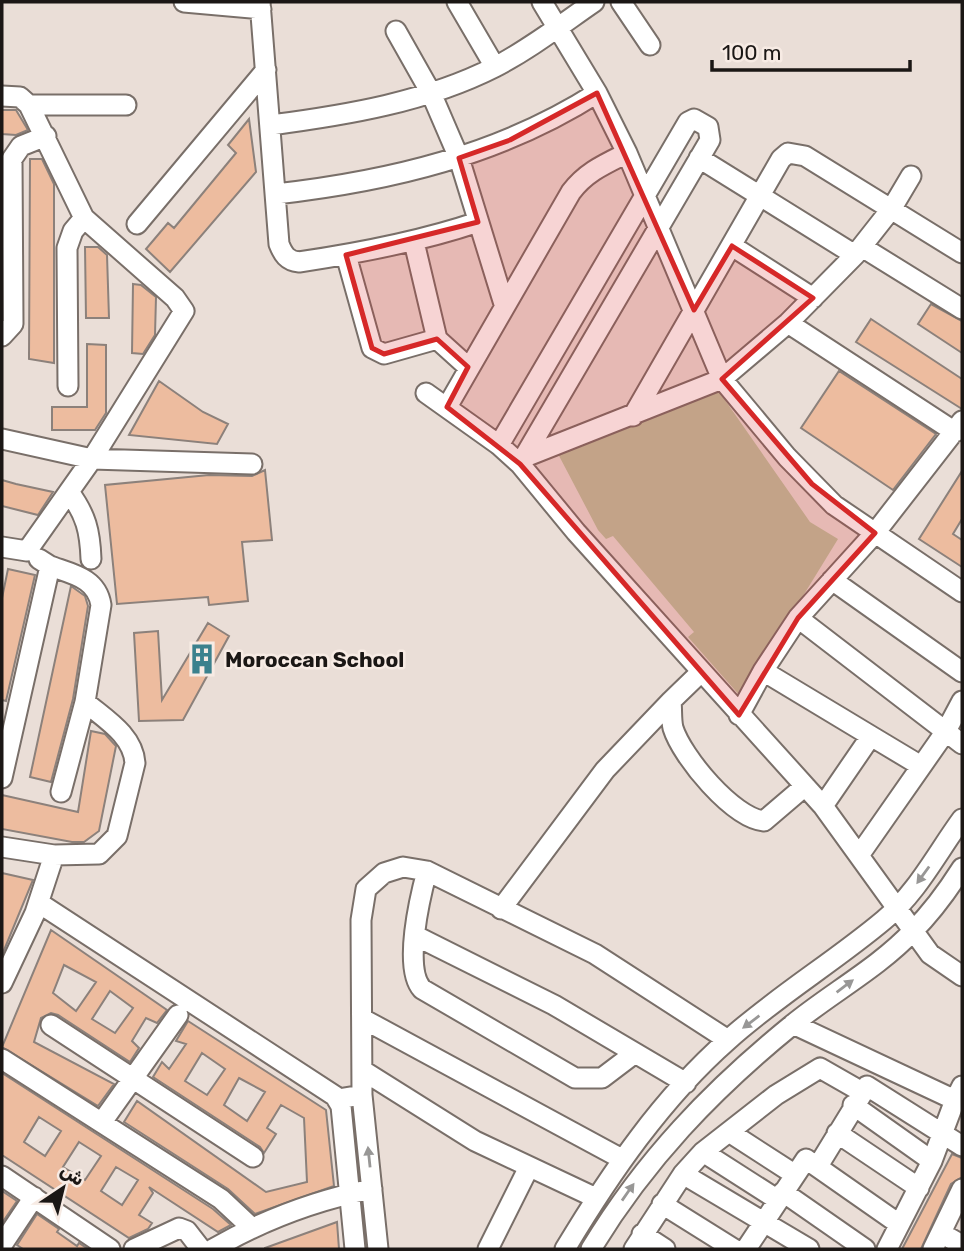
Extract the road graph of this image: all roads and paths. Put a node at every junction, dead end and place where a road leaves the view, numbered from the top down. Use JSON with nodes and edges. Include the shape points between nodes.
{"nodes":[{"id":1,"x":184,"y":2,"type":"edge"},
{"id":2,"x":457,"y":2,"type":"edge"},
{"id":3,"x":542,"y":2,"type":"edge"},
{"id":4,"x":594,"y":2,"type":"edge"},
{"id":5,"x":621,"y":2,"type":"edge"},
{"id":6,"x":260,"y":5,"type":"edge"},
{"id":7,"x":559,"y":26,"type":"junction"},
{"id":8,"x":396,"y":31,"type":"dead end"},
{"id":9,"x":650,"y":45,"type":"dead end"},
{"id":10,"x":495,"y":67,"type":"junction"},
{"id":11,"x":266,"y":70,"type":"junction"},
{"id":12,"x":430,"y":93,"type":"junction"},
{"id":13,"x":597,"y":93,"type":"junction"},
{"id":14,"x":2,"y":96,"type":"edge"},
{"id":15,"x":126,"y":104,"type":"dead end"},
{"id":16,"x":30,"y":105,"type":"junction"},
{"id":17,"x":271,"y":125,"type":"junction"},
{"id":18,"x":46,"y":136,"type":"junction"},
{"id":19,"x":627,"y":153,"type":"junction"},
{"id":20,"x":458,"y":158,"type":"junction"},
{"id":21,"x":699,"y":158,"type":"junction"},
{"id":22,"x":911,"y":176,"type":"dead end"},
{"id":23,"x":276,"y":194,"type":"junction"},
{"id":24,"x":645,"y":197,"type":"junction"},
{"id":25,"x":760,"y":197,"type":"junction"},
{"id":26,"x":892,"y":208,"type":"junction"},
{"id":27,"x":84,"y":218,"type":"junction"},
{"id":28,"x":478,"y":222,"type":"junction"},
{"id":29,"x":137,"y":224,"type":"dead end"},
{"id":30,"x":660,"y":225,"type":"junction"},
{"id":31,"x":414,"y":242,"type":"junction"},
{"id":32,"x":732,"y":246,"type":"junction"},
{"id":33,"x":859,"y":251,"type":"junction"},
{"id":34,"x":962,"y":253,"type":"edge"},
{"id":35,"x":346,"y":255,"type":"junction"},
{"id":36,"x":813,"y":298,"type":"junction"},
{"id":37,"x":504,"y":304,"type":"junction"},
{"id":38,"x":962,"y":309,"type":"edge"},
{"id":39,"x":694,"y":310,"type":"junction"},
{"id":40,"x":788,"y":323,"type":"junction"},
{"id":41,"x":2,"y":336,"type":"edge"},
{"id":42,"x":437,"y":340,"type":"junction"},
{"id":43,"x":468,"y":367,"type":"junction"},
{"id":44,"x":722,"y":379,"type":"junction"},
{"id":45,"x":68,"y":386,"type":"dead end"},
{"id":46,"x":426,"y":393,"type":"dead end"},
{"id":47,"x":447,"y":407,"type":"junction"},
{"id":48,"x":634,"y":416,"type":"junction"},
{"id":49,"x":958,"y":427,"type":"edge"},
{"id":50,"x":2,"y":439,"type":"edge"},
{"id":51,"x":499,"y":445,"type":"junction"},
{"id":52,"x":92,"y":459,"type":"junction"},
{"id":53,"x":522,"y":460,"type":"junction"},
{"id":54,"x":253,"y":464,"type":"dead end"},
{"id":55,"x":69,"y":492,"type":"junction"},
{"id":56,"x":875,"y":533,"type":"junction"},
{"id":57,"x":2,"y":547,"type":"edge"},
{"id":58,"x":27,"y":551,"type":"junction"},
{"id":59,"x":91,"y":559,"type":"dead end"},
{"id":60,"x":50,"y":566,"type":"junction"},
{"id":61,"x":832,"y":580,"type":"junction"},
{"id":62,"x":962,"y":592,"type":"edge"},
{"id":63,"x":798,"y":618,"type":"junction"},
{"id":64,"x":762,"y":671,"type":"junction"},
{"id":65,"x":962,"y":671,"type":"edge"},
{"id":66,"x":701,"y":672,"type":"junction"},
{"id":67,"x":671,"y":701,"type":"junction"},
{"id":68,"x":962,"y":701,"type":"edge"},
{"id":69,"x":85,"y":702,"type":"junction"},
{"id":70,"x":739,"y":715,"type":"junction"},
{"id":71,"x":946,"y":731,"type":"junction"},
{"id":72,"x":871,"y":736,"type":"junction"},
{"id":73,"x":962,"y":744,"type":"edge"},
{"id":74,"x":921,"y":766,"type":"junction"},
{"id":75,"x":2,"y":778,"type":"edge"},
{"id":76,"x":805,"y":786,"type":"junction"},
{"id":77,"x":61,"y":792,"type":"dead end"},
{"id":78,"x":823,"y":806,"type":"junction"},
{"id":79,"x":962,"y":819,"type":"edge"},
{"id":80,"x":2,"y":847,"type":"edge"},
{"id":81,"x":860,"y":854,"type":"junction"},
{"id":82,"x":54,"y":855,"type":"junction"},
{"id":83,"x":427,"y":871,"type":"junction"},
{"id":84,"x":960,"y":877,"type":"edge"},
{"id":85,"x":38,"y":903,"type":"junction"},
{"id":86,"x":897,"y":907,"type":"junction"},
{"id":87,"x":501,"y":909,"type":"junction"},
{"id":88,"x":913,"y":931,"type":"junction"},
{"id":89,"x":416,"y":936,"type":"junction"},
{"id":90,"x":962,"y":976,"type":"edge"},
{"id":91,"x":2,"y":983,"type":"edge"},
{"id":92,"x":178,"y":1015,"type":"dead end"},
{"id":93,"x":363,"y":1018,"type":"junction"},
{"id":94,"x":793,"y":1024,"type":"junction"},
{"id":95,"x":51,"y":1025,"type":"dead end"},
{"id":96,"x":728,"y":1040,"type":"junction"},
{"id":97,"x":635,"y":1053,"type":"junction"},
{"id":98,"x":2,"y":1059,"type":"edge"},
{"id":99,"x":362,"y":1070,"type":"junction"},
{"id":100,"x":135,"y":1078,"type":"junction"},
{"id":101,"x":686,"y":1083,"type":"junction"},
{"id":102,"x":959,"y":1093,"type":"edge"},
{"id":103,"x":362,"y":1095,"type":"junction"},
{"id":104,"x":338,"y":1099,"type":"junction"},
{"id":105,"x":858,"y":1099,"type":"junction"},
{"id":106,"x":102,"y":1122,"type":"junction"},
{"id":107,"x":729,"y":1132,"type":"junction"},
{"id":108,"x":837,"y":1133,"type":"junction"},
{"id":109,"x":943,"y":1137,"type":"junction"},
{"id":110,"x":962,"y":1146,"type":"edge"},
{"id":111,"x":703,"y":1152,"type":"junction"},
{"id":112,"x":253,"y":1157,"type":"dead end"},
{"id":113,"x":622,"y":1159,"type":"junction"},
{"id":114,"x":932,"y":1161,"type":"junction"},
{"id":115,"x":818,"y":1166,"type":"junction"},
{"id":116,"x":529,"y":1167,"type":"junction"},
{"id":117,"x":683,"y":1174,"type":"junction"},
{"id":118,"x":794,"y":1174,"type":"junction"},
{"id":119,"x":2,"y":1177,"type":"edge"},
{"id":120,"x":919,"y":1188,"type":"junction"},
{"id":121,"x":372,"y":1189,"type":"junction"},
{"id":122,"x":962,"y":1189,"type":"edge"},
{"id":123,"x":350,"y":1194,"type":"junction"},
{"id":124,"x":780,"y":1196,"type":"junction"},
{"id":125,"x":34,"y":1197,"type":"junction"},
{"id":126,"x":596,"y":1198,"type":"junction"},
{"id":127,"x":662,"y":1205,"type":"junction"},
{"id":128,"x":764,"y":1222,"type":"junction"},
{"id":129,"x":899,"y":1224,"type":"junction"},
{"id":130,"x":251,"y":1227,"type":"junction"},
{"id":131,"x":937,"y":1241,"type":"edge"},
{"id":132,"x":638,"y":1242,"type":"edge"},
{"id":133,"x":2,"y":1245,"type":"edge"},
{"id":134,"x":962,"y":1245,"type":"edge"},
{"id":135,"x":110,"y":1249,"type":"edge"},
{"id":136,"x":134,"y":1249,"type":"edge"},
{"id":137,"x":201,"y":1249,"type":"edge"},
{"id":138,"x":213,"y":1249,"type":"edge"},
{"id":139,"x":355,"y":1249,"type":"edge"},
{"id":140,"x":378,"y":1249,"type":"edge"},
{"id":141,"x":488,"y":1249,"type":"edge"},
{"id":142,"x":565,"y":1249,"type":"edge"},
{"id":143,"x":591,"y":1249,"type":"edge"},
{"id":144,"x":665,"y":1249,"type":"edge"},
{"id":145,"x":734,"y":1249,"type":"edge"},
{"id":146,"x":746,"y":1249,"type":"edge"},
{"id":147,"x":809,"y":1249,"type":"edge"},
{"id":148,"x":865,"y":1249,"type":"edge"},
{"id":149,"x":887,"y":1249,"type":"edge"}],
"edges":[{"from":1,"to":6,"type":"street"},
{"from":2,"to":10,"type":"street"},
{"from":3,"to":7,"type":"street"},
{"from":4,"to":7,"type":"street"},
{"from":5,"to":9,"type":"street"},
{"from":6,"to":11,"type":"street"},
{"from":7,"to":10,"type":"street"},
{"from":7,"to":13,"type":"street"},
{"from":8,"to":12,"type":"street"},
{"from":10,"to":12,"type":"street"},
{"from":11,"to":17,"type":"street"},
{"from":11,"to":29,"type":"street"},
{"from":12,"to":17,"type":"street","via":[[350,114]]},
{"from":12,"to":20,"type":"street"},
{"from":13,"to":19,"type":"street"},
{"from":13,"to":20,"type":"street","via":[[522,134]]},
{"from":14,"to":16,"type":"street","via":[[20,97]]},
{"from":15,"to":16,"type":"street"},
{"from":16,"to":18,"type":"street"},
{"from":17,"to":23,"type":"street"},
{"from":18,"to":27,"type":"street"},
{"from":18,"to":41,"type":"street","via":[[15,150],[12,159],[13,324]]},
{"from":19,"to":24,"type":"street"},
{"from":19,"to":37,"type":"street","via":[[581,178]]},
{"from":20,"to":23,"type":"street","via":[[409,173]]},
{"from":20,"to":28,"type":"street"},
{"from":21,"to":24,"type":"street","via":[[711,130],[690,120]]},
{"from":21,"to":25,"type":"street"},
{"from":21,"to":30,"type":"street"},
{"from":22,"to":26,"type":"street"},
{"from":23,"to":35,"type":"street","via":[[283,254],[299,262]]},
{"from":24,"to":30,"type":"street"},
{"from":24,"to":51,"type":"street"},
{"from":25,"to":26,"type":"street","via":[[781,159],[795,152]]},
{"from":25,"to":32,"type":"street"},
{"from":25,"to":33,"type":"street"},
{"from":26,"to":33,"type":"street"},
{"from":26,"to":34,"type":"street"},
{"from":27,"to":45,"type":"street","via":[[67,248]]},
{"from":27,"to":52,"type":"street","via":[[184,311]]},
{"from":28,"to":31,"type":"street"},
{"from":28,"to":37,"type":"street"},
{"from":30,"to":39,"type":"street"},
{"from":30,"to":53,"type":"street"},
{"from":31,"to":35,"type":"street"},
{"from":31,"to":42,"type":"street"},
{"from":32,"to":36,"type":"street"},
{"from":32,"to":39,"type":"street"},
{"from":33,"to":36,"type":"street"},
{"from":33,"to":38,"type":"street"},
{"from":35,"to":42,"type":"street","via":[[377,353]]},
{"from":36,"to":40,"type":"street"},
{"from":37,"to":43,"type":"street"},
{"from":39,"to":44,"type":"street"},
{"from":39,"to":48,"type":"street"},
{"from":40,"to":44,"type":"street"},
{"from":40,"to":49,"type":"street"},
{"from":42,"to":43,"type":"street"},
{"from":43,"to":47,"type":"street"},
{"from":44,"to":48,"type":"street"},
{"from":44,"to":56,"type":"street","via":[[812,484]]},
{"from":46,"to":47,"type":"street"},
{"from":47,"to":51,"type":"street"},
{"from":48,"to":53,"type":"street"},
{"from":49,"to":56,"type":"street"},
{"from":50,"to":52,"type":"street"},
{"from":51,"to":53,"type":"street"},
{"from":52,"to":54,"type":"street"},
{"from":52,"to":55,"type":"street"},
{"from":53,"to":66,"type":"street"},
{"from":55,"to":58,"type":"street"},
{"from":55,"to":59,"type":"street","via":[[89,526]]},
{"from":56,"to":61,"type":"street"},
{"from":56,"to":62,"type":"street"},
{"from":57,"to":58,"type":"street"},
{"from":58,"to":60,"type":"street"},
{"from":60,"to":69,"type":"street","via":[[84,579],[99,595]]},
{"from":60,"to":75,"type":"street"},
{"from":61,"to":63,"type":"street"},
{"from":61,"to":65,"type":"street"},
{"from":63,"to":64,"type":"street"},
{"from":63,"to":71,"type":"street"},
{"from":64,"to":70,"type":"street"},
{"from":64,"to":72,"type":"street"},
{"from":66,"to":67,"type":"street"},
{"from":66,"to":70,"type":"street"},
{"from":67,"to":76,"type":"street","via":[[676,735],[712,785],[739,812],[765,820]]},
{"from":67,"to":87,"type":"street","via":[[605,770]]},
{"from":68,"to":71,"type":"street"},
{"from":69,"to":77,"type":"street"},
{"from":69,"to":82,"type":"street","via":[[128,740],[135,763],[117,836],[109,846],[99,854]]},
{"from":70,"to":76,"type":"street"},
{"from":71,"to":73,"type":"street"},
{"from":71,"to":74,"type":"street"},
{"from":72,"to":74,"type":"street"},
{"from":72,"to":78,"type":"street"},
{"from":74,"to":81,"type":"street"},
{"from":76,"to":78,"type":"street"},
{"from":78,"to":81,"type":"street"},
{"from":79,"to":86,"type":"street","one_way":true},
{"from":80,"to":82,"type":"street"},
{"from":81,"to":86,"type":"street"},
{"from":82,"to":85,"type":"street"},
{"from":83,"to":87,"type":"street"},
{"from":83,"to":89,"type":"street"},
{"from":83,"to":93,"type":"street","via":[[404,867],[384,873],[366,889],[361,920]]},
{"from":84,"to":88,"type":"street"},
{"from":85,"to":91,"type":"street"},
{"from":85,"to":104,"type":"street"},
{"from":86,"to":88,"type":"street"},
{"from":86,"to":96,"type":"street","one_way":true},
{"from":87,"to":96,"type":"street","via":[[595,954]]},
{"from":88,"to":90,"type":"street","via":[[930,954]]},
{"from":94,"to":88,"type":"street","one_way":true},
{"from":89,"to":97,"type":"street","via":[[554,1005]]},
{"from":89,"to":97,"type":"street","via":[[413,968],[422,989],[575,1078],[602,1077]]},
{"from":92,"to":100,"type":"street"},
{"from":93,"to":99,"type":"street"},
{"from":93,"to":113,"type":"street"},
{"from":94,"to":102,"type":"street"},
{"from":143,"to":94,"type":"street","one_way":true,"via":[[672,1135]]},
{"from":95,"to":100,"type":"street"},
{"from":96,"to":101,"type":"street"},
{"from":97,"to":101,"type":"street"},
{"from":98,"to":106,"type":"street"},
{"from":99,"to":103,"type":"street"},
{"from":99,"to":116,"type":"street","via":[[475,1141]]},
{"from":100,"to":106,"type":"street"},
{"from":100,"to":112,"type":"street"},
{"from":101,"to":113,"type":"street"},
{"from":102,"to":109,"type":"street"},
{"from":103,"to":104,"type":"street"},
{"from":121,"to":103,"type":"street","one_way":true},
{"from":104,"to":123,"type":"street"},
{"from":105,"to":107,"type":"street","via":[[828,1070],[819,1069]]},
{"from":105,"to":108,"type":"street"},
{"from":105,"to":109,"type":"street","via":[[867,1086]]},
{"from":105,"to":114,"type":"street"},
{"from":106,"to":130,"type":"street","via":[[221,1199]]},
{"from":107,"to":111,"type":"street"},
{"from":107,"to":118,"type":"street"},
{"from":108,"to":115,"type":"street"},
{"from":108,"to":120,"type":"street"},
{"from":109,"to":110,"type":"street"},
{"from":109,"to":114,"type":"street"},
{"from":111,"to":117,"type":"street"},
{"from":111,"to":124,"type":"street"},
{"from":113,"to":126,"type":"street"},
{"from":114,"to":120,"type":"street"},
{"from":115,"to":118,"type":"street","via":[[805,1160]]},
{"from":115,"to":129,"type":"street"},
{"from":116,"to":126,"type":"street"},
{"from":116,"to":141,"type":"street"},
{"from":117,"to":127,"type":"street"},
{"from":117,"to":128,"type":"street"},
{"from":118,"to":124,"type":"street"},
{"from":119,"to":125,"type":"street"},
{"from":120,"to":129,"type":"street"},
{"from":121,"to":123,"type":"street"},
{"from":121,"to":140,"type":"street"},
{"from":122,"to":131,"type":"street"},
{"from":123,"to":130,"type":"street"},
{"from":123,"to":139,"type":"street"},
{"from":124,"to":128,"type":"street"},
{"from":124,"to":148,"type":"street"},
{"from":125,"to":133,"type":"street"},
{"from":125,"to":135,"type":"street"},
{"from":126,"to":142,"type":"street"},
{"from":127,"to":132,"type":"street"},
{"from":127,"to":145,"type":"street"},
{"from":128,"to":146,"type":"street"},
{"from":128,"to":147,"type":"street"},
{"from":129,"to":149,"type":"street"},
{"from":130,"to":138,"type":"street"},
{"from":131,"to":134,"type":"street"},
{"from":132,"to":144,"type":"street"},
{"from":136,"to":137,"type":"street","via":[[179,1228]]}]}
